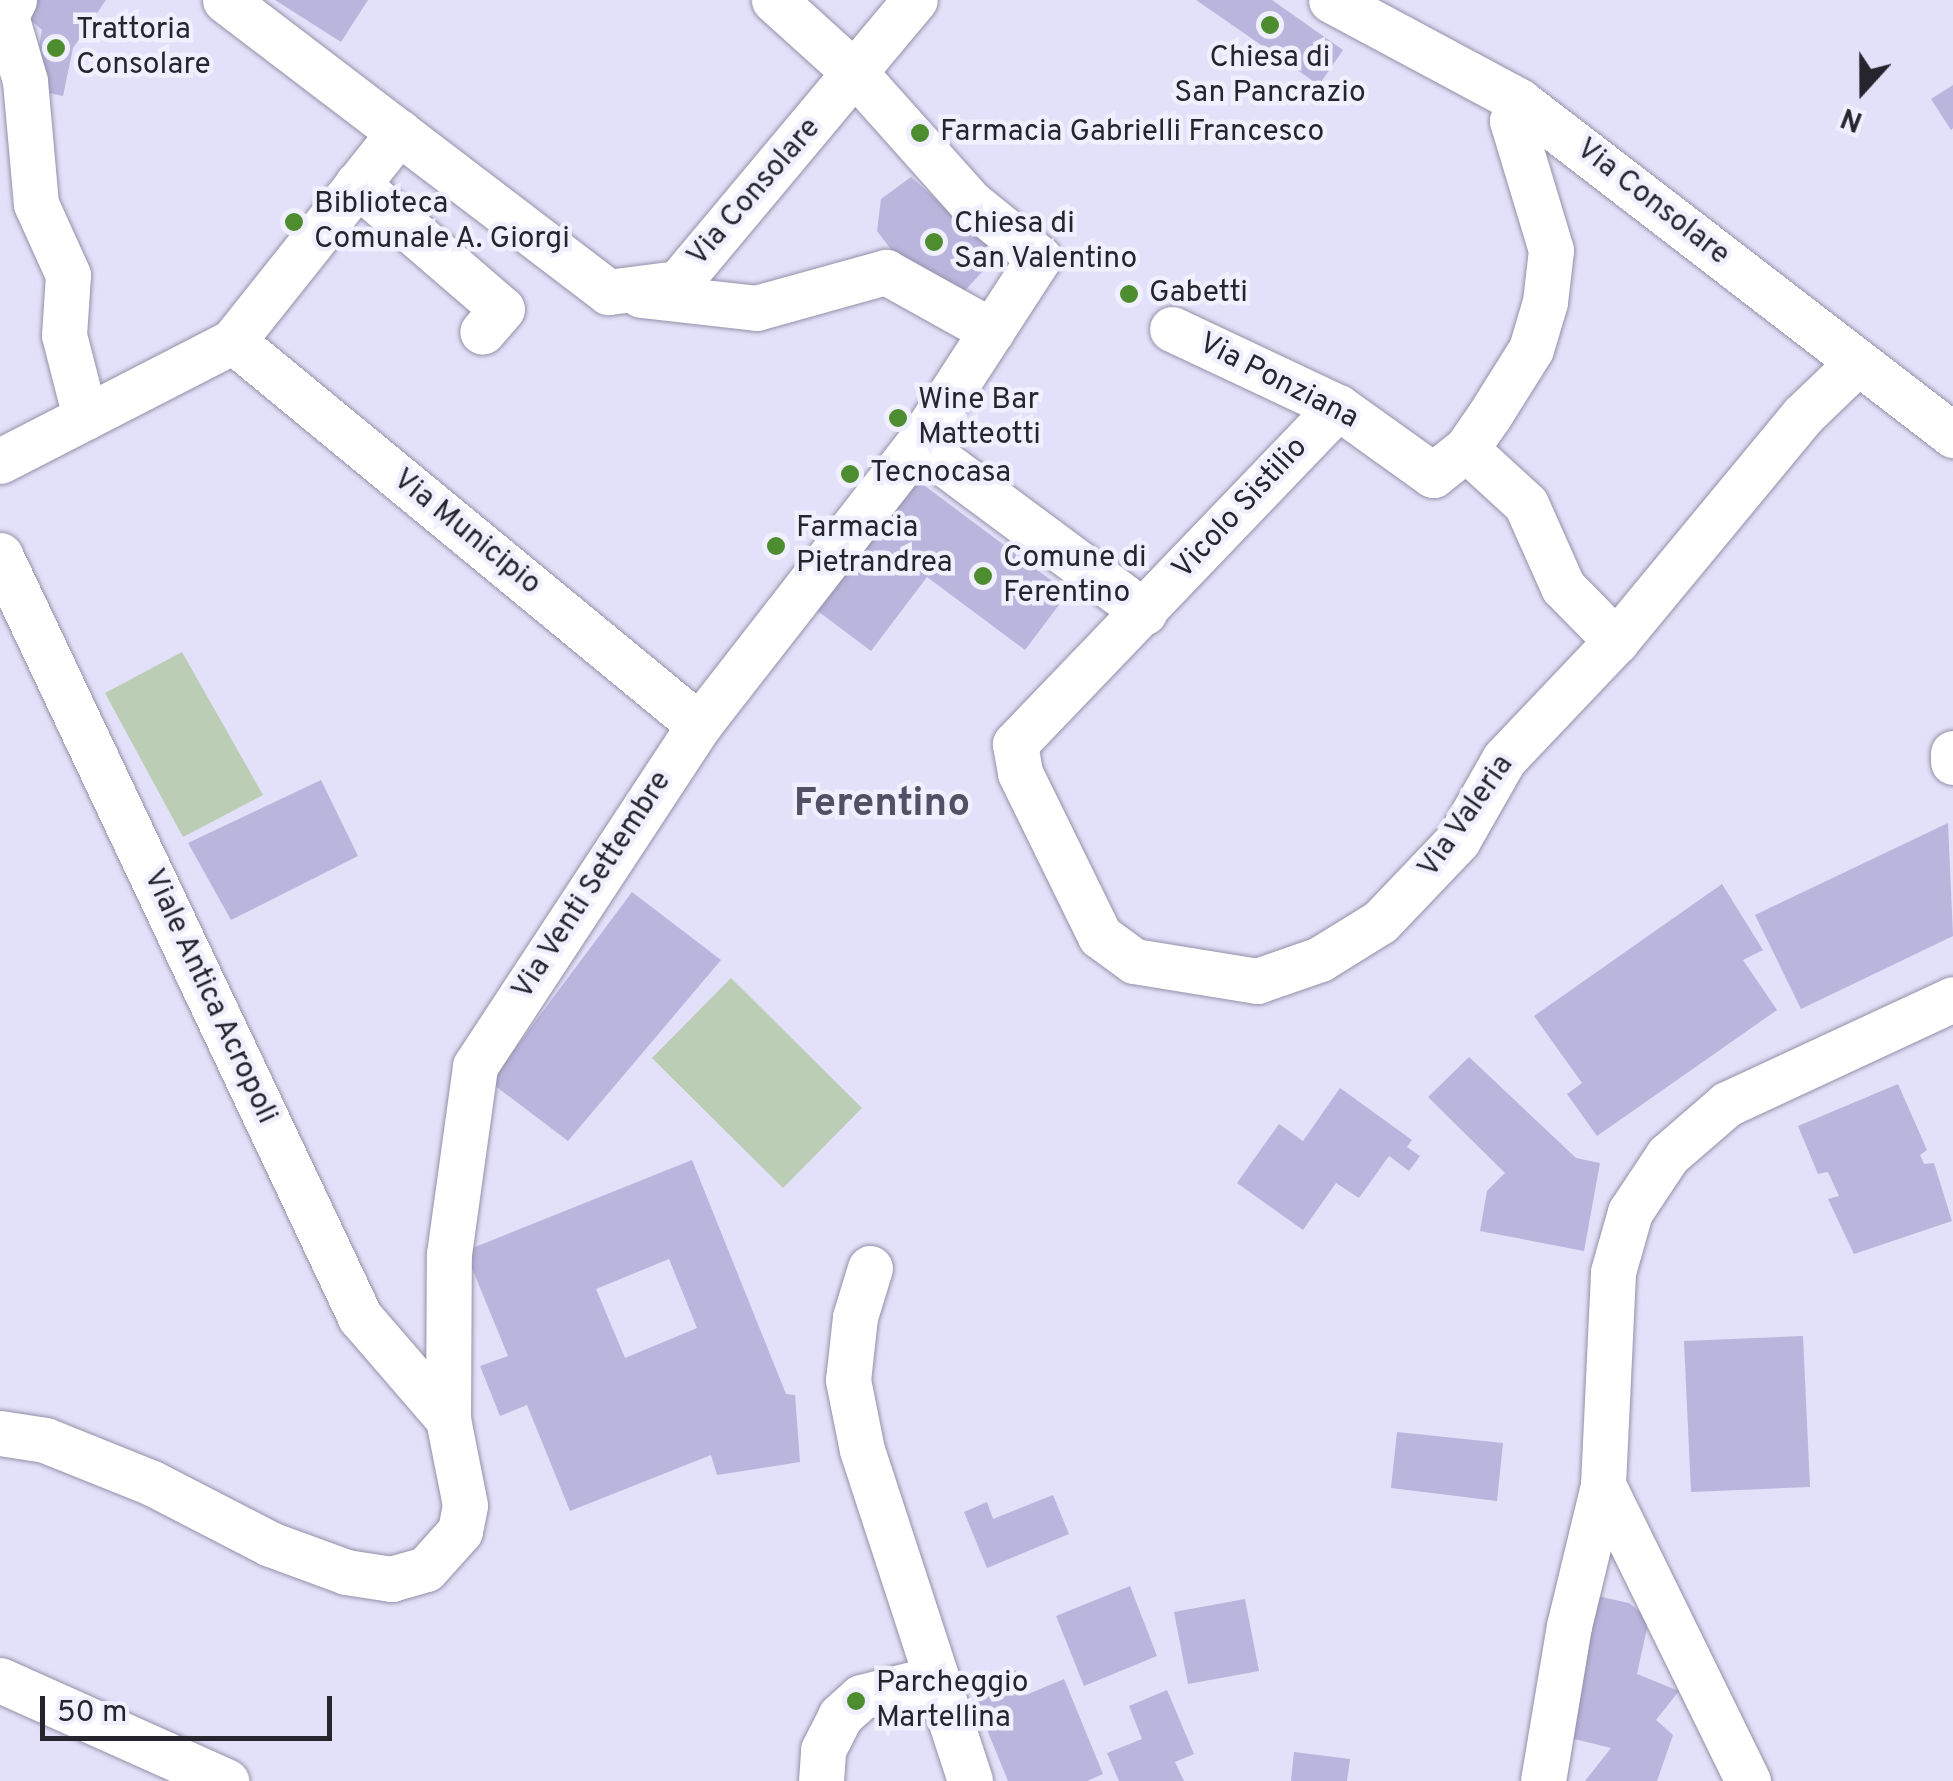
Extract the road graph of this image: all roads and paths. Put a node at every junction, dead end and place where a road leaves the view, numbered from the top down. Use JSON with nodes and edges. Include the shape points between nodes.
{"nodes":[{"id":1,"x":14,"y":0,"type":"edge"},
{"id":2,"x":225,"y":0,"type":"edge"},
{"id":3,"x":774,"y":0,"type":"edge"},
{"id":4,"x":915,"y":0,"type":"edge"},
{"id":5,"x":1358,"y":6,"type":"edge"},
{"id":6,"x":856,"y":75,"type":"junction"},
{"id":7,"x":1520,"y":101,"type":"junction"},
{"id":8,"x":400,"y":132,"type":"junction"},
{"id":9,"x":357,"y":184,"type":"junction"},
{"id":10,"x":608,"y":292,"type":"junction"},
{"id":11,"x":1172,"y":329,"type":"dead end"},
{"id":12,"x":992,"y":331,"type":"junction"},
{"id":13,"x":482,"y":332,"type":"dead end"},
{"id":14,"x":233,"y":341,"type":"junction"},
{"id":15,"x":1857,"y":363,"type":"junction"},
{"id":16,"x":1338,"y":407,"type":"junction"},
{"id":17,"x":85,"y":417,"type":"junction"},
{"id":18,"x":1953,"y":435,"type":"edge"},
{"id":19,"x":918,"y":444,"type":"junction"},
{"id":20,"x":1466,"y":449,"type":"junction"},
{"id":21,"x":0,"y":461,"type":"edge"},
{"id":22,"x":0,"y":555,"type":"edge"},
{"id":23,"x":1144,"y":612,"type":"junction"},
{"id":24,"x":1616,"y":641,"type":"junction"},
{"id":25,"x":699,"y":725,"type":"junction"},
{"id":26,"x":1953,"y":753,"type":"edge"},
{"id":27,"x":1953,"y":762,"type":"edge"},
{"id":28,"x":1953,"y":998,"type":"edge"},
{"id":29,"x":870,"y":1268,"type":"dead end"},
{"id":30,"x":448,"y":1419,"type":"junction"},
{"id":31,"x":0,"y":1433,"type":"edge"},
{"id":32,"x":1603,"y":1484,"type":"junction"},
{"id":33,"x":936,"y":1678,"type":"junction"},
{"id":34,"x":0,"y":1680,"type":"edge"},
{"id":35,"x":226,"y":1781,"type":"edge"},
{"id":36,"x":821,"y":1781,"type":"edge"},
{"id":37,"x":970,"y":1781,"type":"edge"},
{"id":38,"x":1544,"y":1781,"type":"edge"},
{"id":39,"x":1748,"y":1781,"type":"edge"}],
"edges":[{"from":1,"to":17,"type":"street","via":[[6,16],[25,81],[36,204],[68,275],[64,334]]},
{"from":2,"to":8,"type":"street"},
{"from":3,"to":6,"type":"street"},
{"from":4,"to":6,"type":"street","name":"Via Consolare"},
{"from":5,"to":7,"type":"street","name":"Via Consolare"},
{"from":6,"to":10,"type":"street","name":"Via Consolare","via":[[678,283]]},
{"from":6,"to":12,"type":"street","name":"Via Venti Settembre","via":[[970,202],[1039,258]]},
{"from":7,"to":15,"type":"street","name":"Via Consolare"},
{"from":7,"to":20,"type":"street","via":[[1512,121],[1551,250],[1546,302],[1531,348]]},
{"from":8,"to":9,"type":"street"},
{"from":8,"to":10,"type":"street"},
{"from":9,"to":13,"type":"street","via":[[502,309]]},
{"from":9,"to":14,"type":"street"},
{"from":10,"to":12,"type":"street","via":[[756,308],[886,272]]},
{"from":11,"to":16,"type":"street","name":"Via Ponziana"},
{"from":12,"to":19,"type":"street","name":"Via Venti Settembre"},
{"from":14,"to":17,"type":"street"},
{"from":14,"to":25,"type":"street","name":"Via Municipio"},
{"from":15,"to":18,"type":"street","name":"Via Consolare"},
{"from":15,"to":24,"type":"street","name":"Via Valeria","via":[[1803,415]]},
{"from":16,"to":20,"type":"street","name":"Via Ponziana","via":[[1434,474]]},
{"from":16,"to":23,"type":"street","name":"Vicolo Sistilio"},
{"from":17,"to":21,"type":"street"},
{"from":19,"to":23,"type":"street"},
{"from":19,"to":25,"type":"street","name":"Via Venti Settembre"},
{"from":20,"to":24,"type":"street","via":[[1526,504],[1563,587]]},
{"from":22,"to":30,"type":"street","name":"Viale Antica Acropoli","via":[[360,1317]]},
{"from":23,"to":24,"type":"street","name":"Via Valeria","via":[[1015,744],[1014,757],[1085,909],[1114,951],[1170,972],[1257,981],[1320,959],[1380,922],[1424,881],[1458,840],[1504,759]]},
{"from":25,"to":30,"type":"street","name":"Via Venti Settembre","via":[[475,1066],[450,1254]]},
{"from":26,"to":27,"type":"street"},
{"from":28,"to":32,"type":"street","via":[[1727,1104],[1668,1155],[1630,1212],[1612,1272]]},
{"from":29,"to":33,"type":"street","via":[[855,1317],[848,1380],[862,1450]]},
{"from":30,"to":31,"type":"street","name":"Via Venti Settembre","via":[[466,1505],[460,1531],[426,1569],[391,1579],[346,1572],[270,1544],[116,1469],[45,1440]]},
{"from":32,"to":38,"type":"street","via":[[1568,1626]]},
{"from":32,"to":39,"type":"street"},
{"from":33,"to":36,"type":"street","via":[[861,1697],[840,1716],[822,1750]]},
{"from":33,"to":37,"type":"street"},
{"from":34,"to":35,"type":"street"}]}
